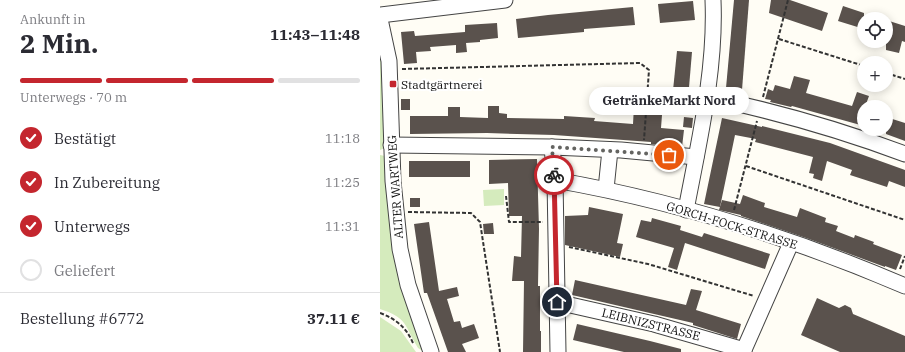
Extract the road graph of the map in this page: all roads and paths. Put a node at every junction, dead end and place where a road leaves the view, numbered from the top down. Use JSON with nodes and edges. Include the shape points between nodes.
{"nodes":[{"id":1,"x":505,"y":0,"type":"edge"},
{"id":2,"x":713,"y":0,"type":"edge"},
{"id":3,"x":381,"y":23,"type":"edge"},
{"id":4,"x":779,"y":39,"type":"dead end"},
{"id":5,"x":857,"y":64,"type":"edge"},
{"id":6,"x":389,"y":70,"type":"junction"},
{"id":7,"x":893,"y":75,"type":"edge"},
{"id":8,"x":905,"y":79,"type":"edge"},
{"id":9,"x":707,"y":97,"type":"junction"},
{"id":10,"x":391,"y":145,"type":"junction"},
{"id":11,"x":552,"y":147,"type":"junction"},
{"id":12,"x":610,"y":150,"type":"junction"},
{"id":13,"x":643,"y":152,"type":"junction"},
{"id":14,"x":905,"y":154,"type":"edge"},
{"id":15,"x":696,"y":157,"type":"junction"},
{"id":16,"x":746,"y":166,"type":"dead end"},
{"id":17,"x":554,"y":180,"type":"junction"},
{"id":18,"x":606,"y":189,"type":"junction"},
{"id":19,"x":506,"y":196,"type":"dead end"},
{"id":20,"x":686,"y":210,"type":"junction"},
{"id":21,"x":396,"y":212,"type":"junction"},
{"id":22,"x":905,"y":220,"type":"edge"},
{"id":23,"x":556,"y":222,"type":"junction"},
{"id":24,"x":791,"y":243,"type":"junction"},
{"id":25,"x":556,"y":244,"type":"junction"},
{"id":26,"x":905,"y":286,"type":"edge"},
{"id":27,"x":766,"y":299,"type":"junction"},
{"id":28,"x":557,"y":302,"type":"junction"},
{"id":29,"x":380,"y":313,"type":"edge"},
{"id":30,"x":430,"y":351,"type":"edge"},
{"id":31,"x":744,"y":351,"type":"edge"},
{"id":32,"x":500,"y":352,"type":"edge"},
{"id":33,"x":558,"y":352,"type":"edge"}],
"edges":[{"from":1,"to":3,"type":"street"},
{"from":2,"to":9,"type":"street"},
{"from":3,"to":6,"type":"street","name":"ALTER WARTWEG"},
{"from":4,"to":5,"type":"path"},
{"from":6,"to":10,"type":"street","name":"ALTER WARTWEG"},
{"from":6,"to":13,"type":"path","via":[[640,63],[649,70]]},
{"from":7,"to":8,"type":"path"},
{"from":9,"to":14,"type":"street","via":[[760,109],[874,142]]},
{"from":9,"to":15,"type":"street"},
{"from":10,"to":11,"type":"street"},
{"from":10,"to":21,"type":"street","name":"ALTER WARTWEG"},
{"from":11,"to":12,"type":"street"},
{"from":11,"to":17,"type":"street"},
{"from":12,"to":13,"type":"street"},
{"from":12,"to":18,"type":"street"},
{"from":13,"to":15,"type":"street"},
{"from":15,"to":20,"type":"street"},
{"from":16,"to":22,"type":"path"},
{"from":17,"to":18,"type":"street","name":"GORCH-FOCK-STRASSE"},
{"from":17,"to":23,"type":"street"},
{"from":18,"to":20,"type":"street","name":"GORCH-FOCK-STRASSE"},
{"from":19,"to":23,"type":"path","via":[[509,222]]},
{"from":20,"to":24,"type":"street","name":"GORCH-FOCK-STRASSE","via":[[731,222]]},
{"from":21,"to":30,"type":"street","name":"ALTER WARTWEG","via":[[400,249],[408,285]]},
{"from":21,"to":32,"type":"path","via":[[471,213],[480,222]]},
{"from":23,"to":25,"type":"street"},
{"from":24,"to":26,"type":"street","name":"GORCH-FOCK-STRASSE"},
{"from":24,"to":27,"type":"street"},
{"from":25,"to":27,"type":"path","via":[[648,264]]},
{"from":25,"to":28,"type":"street"},
{"from":27,"to":31,"type":"street"},
{"from":28,"to":31,"type":"street","name":"LEIBNIZSTRASSE","via":[[654,324]]},
{"from":28,"to":33,"type":"street"},
{"from":29,"to":30,"type":"path","via":[[400,324],[409,334],[417,350]]}]}
